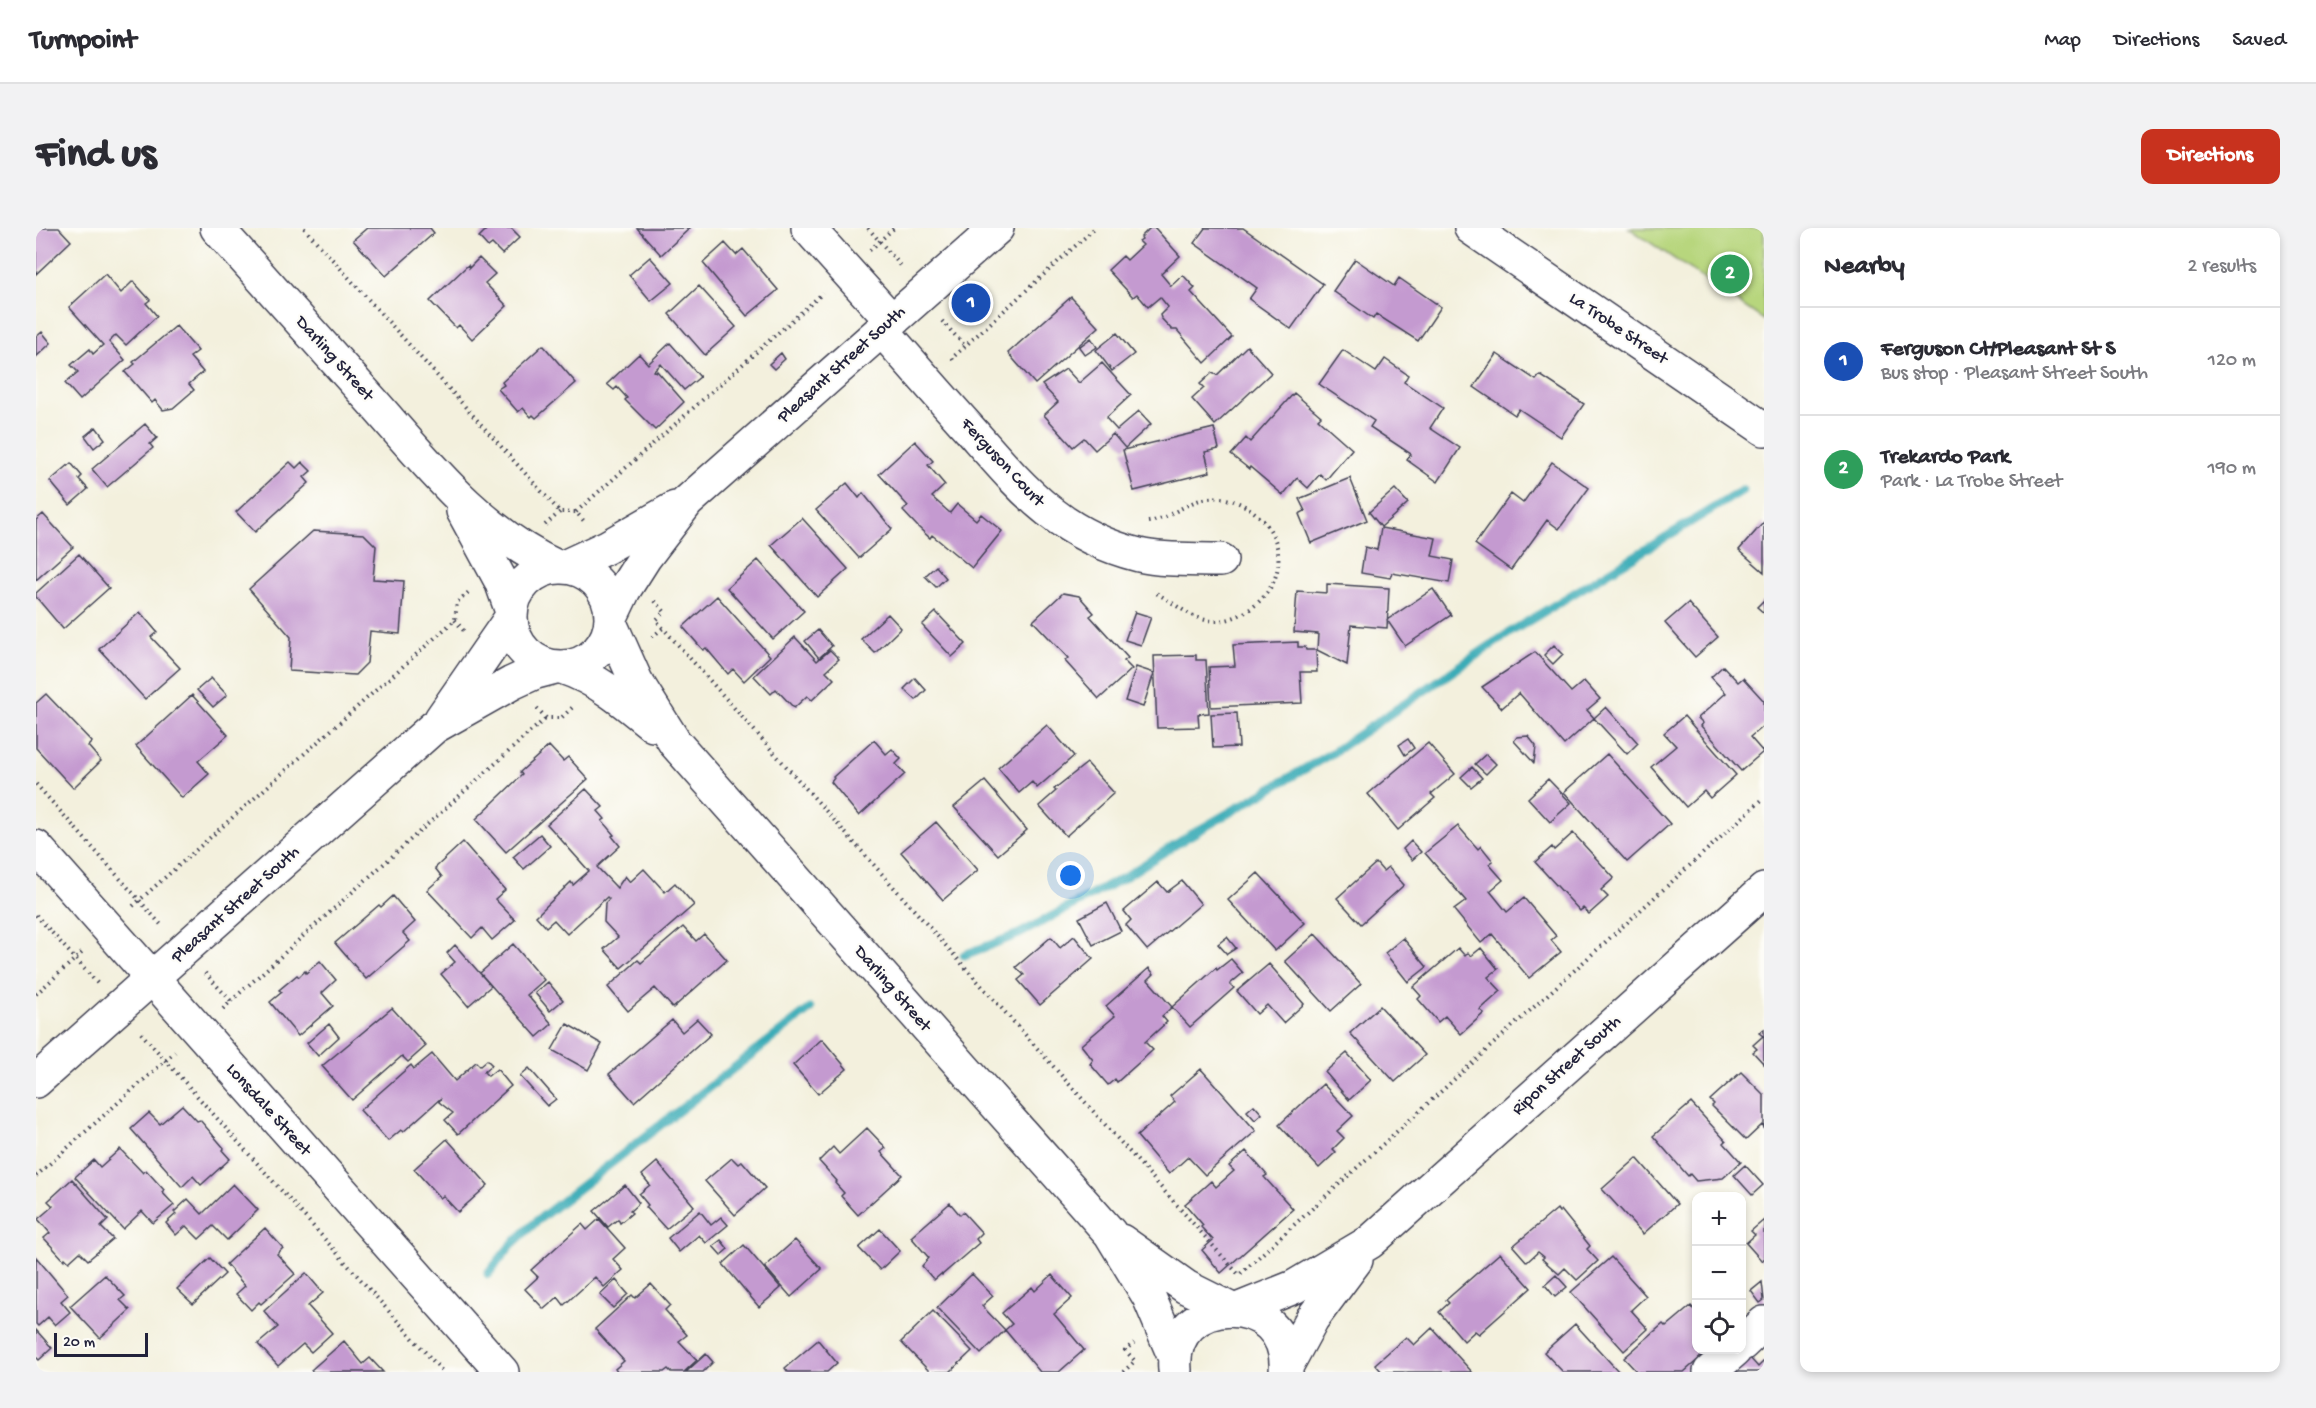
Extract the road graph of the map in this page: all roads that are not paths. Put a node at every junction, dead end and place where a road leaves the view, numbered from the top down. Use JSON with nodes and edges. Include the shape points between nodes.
{"nodes":[{"id":1,"x":217,"y":228,"type":"edge"},
{"id":2,"x":808,"y":228,"type":"edge"},
{"id":3,"x":997,"y":228,"type":"edge"},
{"id":4,"x":1471,"y":228,"type":"edge"},
{"id":5,"x":887,"y":325,"type":"junction"},
{"id":6,"x":1764,"y":429,"type":"edge"},
{"id":7,"x":450,"y":490,"type":"junction"},
{"id":8,"x":687,"y":502,"type":"junction"},
{"id":9,"x":1221,"y":560,"type":"dead end"},
{"id":10,"x":560,"y":567,"type":"junction"},
{"id":11,"x":511,"y":614,"type":"junction"},
{"id":12,"x":611,"y":620,"type":"junction"},
{"id":13,"x":559,"y":667,"type":"junction"},
{"id":14,"x":434,"y":727,"type":"junction"},
{"id":15,"x":675,"y":743,"type":"junction"},
{"id":16,"x":36,"y":847,"type":"edge"},
{"id":17,"x":1764,"y":890,"type":"edge"},
{"id":18,"x":153,"y":979,"type":"junction"},
{"id":19,"x":36,"y":1081,"type":"edge"},
{"id":20,"x":1110,"y":1233,"type":"junction"},
{"id":21,"x":1370,"y":1242,"type":"junction"},
{"id":22,"x":1233,"y":1309,"type":"junction"},
{"id":23,"x":1764,"y":1323,"type":"edge"},
{"id":24,"x":1746,"y":1340,"type":"edge"},
{"id":25,"x":1730,"y":1354,"type":"edge"},
{"id":26,"x":1174,"y":1367,"type":"edge"},
{"id":27,"x":1287,"y":1370,"type":"edge"},
{"id":28,"x":502,"y":1372,"type":"edge"},
{"id":29,"x":1710,"y":1372,"type":"edge"}],
"edges":[{"from":1,"to":7,"type":"street","name":"Darling Street"},
{"from":2,"to":5,"type":"street","name":"Ferguson Court"},
{"from":3,"to":5,"type":"street","name":"Pleasant Street South"},
{"from":4,"to":6,"type":"street","name":"La Trobe Street"},
{"from":5,"to":8,"type":"street","name":"Pleasant Street South"},
{"from":5,"to":9,"type":"street","name":"Ferguson Court","via":[[1017,483],[1056,518],[1090,537],[1137,554]]},
{"from":7,"to":10,"type":"street","name":"Darling Street","via":[[502,534]]},
{"from":7,"to":11,"type":"street","name":"Darling Street","via":[[501,581]]},
{"from":8,"to":10,"type":"street","name":"Pleasant Street South","via":[[607,547]]},
{"from":8,"to":12,"type":"street","name":"Pleasant Street South","via":[[645,557]]},
{"from":10,"to":11,"type":"street","via":[[540,571],[526,581],[516,594]]},
{"from":10,"to":12,"type":"street","via":[[583,572],[595,581],[605,594]]},
{"from":11,"to":13,"type":"street","via":[[515,637],[523,651],[537,662]]},
{"from":11,"to":14,"type":"street","name":"Pleasant Street South"},
{"from":12,"to":13,"type":"street","via":[[604,643],[593,656]]},
{"from":12,"to":15,"type":"street","name":"Darling Street","via":[[636,681]]},
{"from":13,"to":14,"type":"street","name":"Pleasant Street South","via":[[512,683]]},
{"from":13,"to":15,"type":"street","name":"Darling Street","via":[[609,689]]},
{"from":14,"to":18,"type":"street","name":"Pleasant Street South"},
{"from":15,"to":20,"type":"street","name":"Darling Street"},
{"from":16,"to":18,"type":"street","name":"Lonsdale Street"},
{"from":17,"to":21,"type":"street","name":"Ripon Street South"},
{"from":18,"to":19,"type":"street","name":"Pleasant Street South"},
{"from":18,"to":28,"type":"street","name":"Lonsdale Street"},
{"from":20,"to":22,"type":"street","name":"Darling Street","via":[[1186,1287]]},
{"from":20,"to":26,"type":"street","name":"Darling Street","via":[[1149,1297]]},
{"from":21,"to":22,"type":"street","name":"Ripon Street South","via":[[1302,1283]]},
{"from":21,"to":27,"type":"street","name":"Ripon Street South","via":[[1317,1312]]},
{"from":22,"to":26,"type":"street","name":"Ripon Street South","via":[[1207,1315],[1194,1323],[1183,1336]]},
{"from":22,"to":27,"type":"street","name":"Darling Street","via":[[1253,1314],[1273,1328],[1282,1342]]},
{"from":23,"to":24,"type":"street"},
{"from":25,"to":29,"type":"street"}]}
